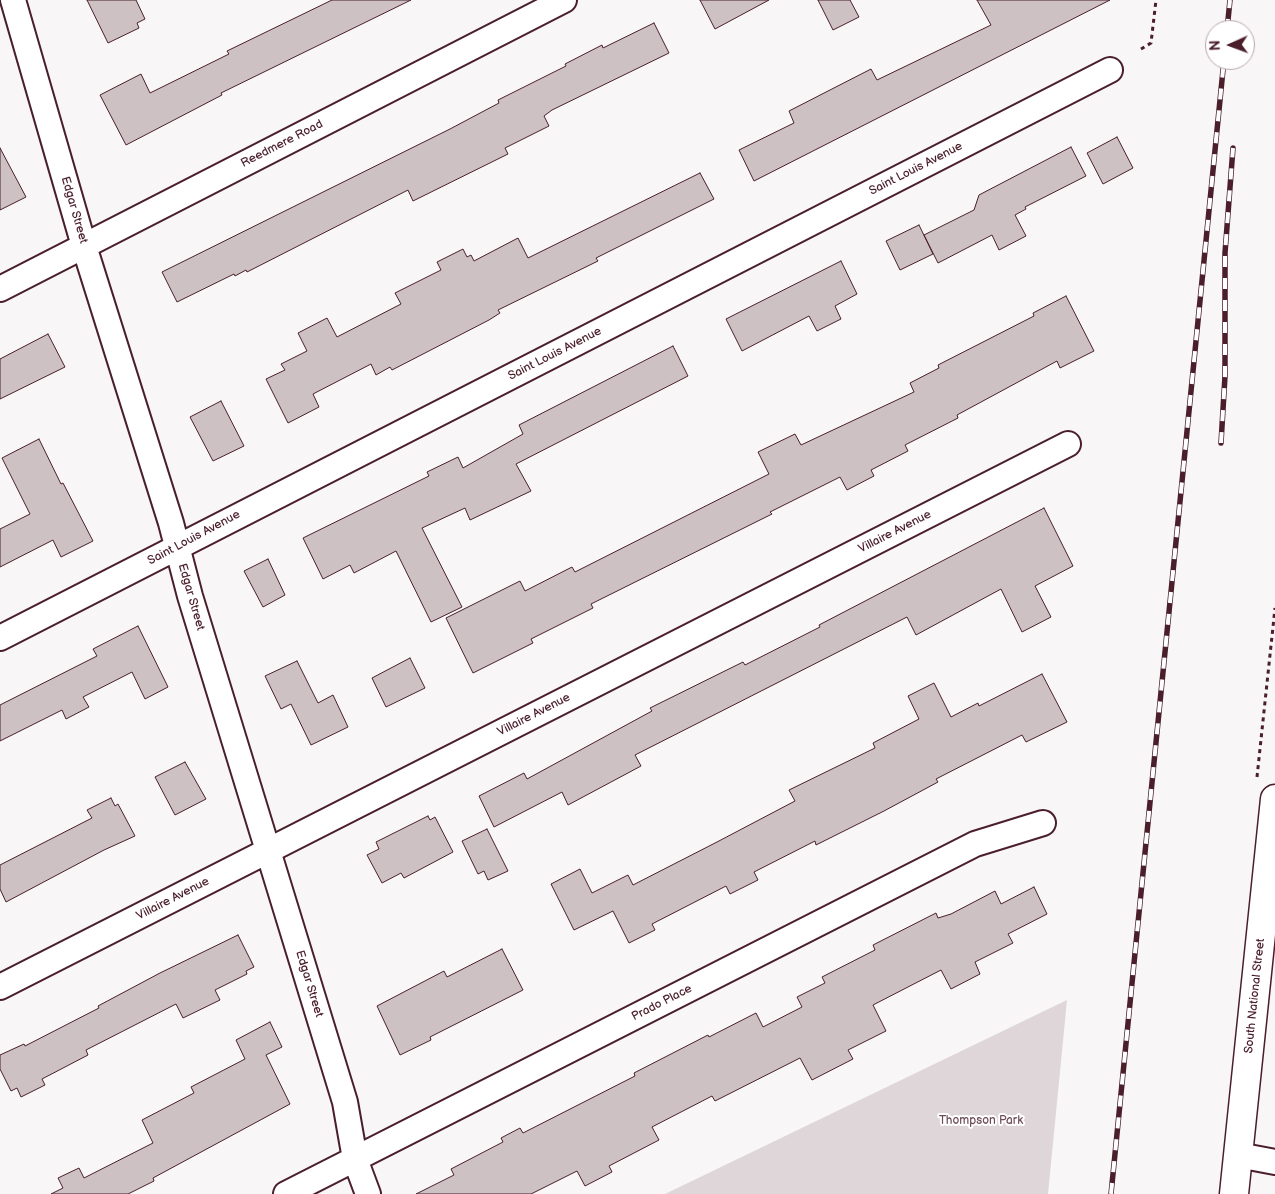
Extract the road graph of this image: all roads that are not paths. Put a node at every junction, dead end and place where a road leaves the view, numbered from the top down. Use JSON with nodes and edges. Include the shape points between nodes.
{"nodes":[{"id":1,"x":13,"y":0,"type":"edge"},
{"id":2,"x":564,"y":0,"type":"edge"},
{"id":3,"x":1110,"y":70,"type":"dead end"},
{"id":4,"x":84,"y":246,"type":"junction"},
{"id":5,"x":0,"y":288,"type":"edge"},
{"id":6,"x":1068,"y":444,"type":"dead end"},
{"id":7,"x":178,"y":547,"type":"junction"},
{"id":8,"x":0,"y":638,"type":"edge"},
{"id":9,"x":1275,"y":799,"type":"edge"},
{"id":10,"x":1275,"y":804,"type":"edge"},
{"id":11,"x":1043,"y":823,"type":"dead end"},
{"id":12,"x":268,"y":850,"type":"junction"},
{"id":13,"x":0,"y":987,"type":"edge"},
{"id":14,"x":1238,"y":1155,"type":"junction"},
{"id":15,"x":355,"y":1159,"type":"junction"},
{"id":16,"x":1275,"y":1162,"type":"edge"},
{"id":17,"x":286,"y":1194,"type":"edge"},
{"id":18,"x":368,"y":1194,"type":"edge"},
{"id":19,"x":1234,"y":1194,"type":"edge"}],
"edges":[{"from":1,"to":4,"type":"street","name":"Edgar Street"},
{"from":2,"to":4,"type":"street","name":"Reedmere Road"},
{"from":3,"to":7,"type":"street","name":"Saint Louis Avenue"},
{"from":4,"to":5,"type":"street","name":"Reedmere Road"},
{"from":4,"to":7,"type":"street","name":"Edgar Street"},
{"from":6,"to":12,"type":"street","name":"Villaire Avenue"},
{"from":7,"to":8,"type":"street","name":"Saint Louis Avenue"},
{"from":7,"to":12,"type":"street","name":"Edgar Street"},
{"from":9,"to":10,"type":"street","name":"South National Street"},
{"from":10,"to":14,"type":"street","name":"South National Street"},
{"from":11,"to":15,"type":"street","name":"Prado Place","via":[[975,844]]},
{"from":12,"to":13,"type":"street","name":"Villaire Avenue"},
{"from":12,"to":15,"type":"street","name":"Edgar Street","via":[[345,1102]]},
{"from":14,"to":16,"type":"street"},
{"from":14,"to":19,"type":"street","name":"South National Street"},
{"from":15,"to":17,"type":"street","name":"Prado Place"},
{"from":15,"to":18,"type":"street","name":"Edgar Street"}]}
